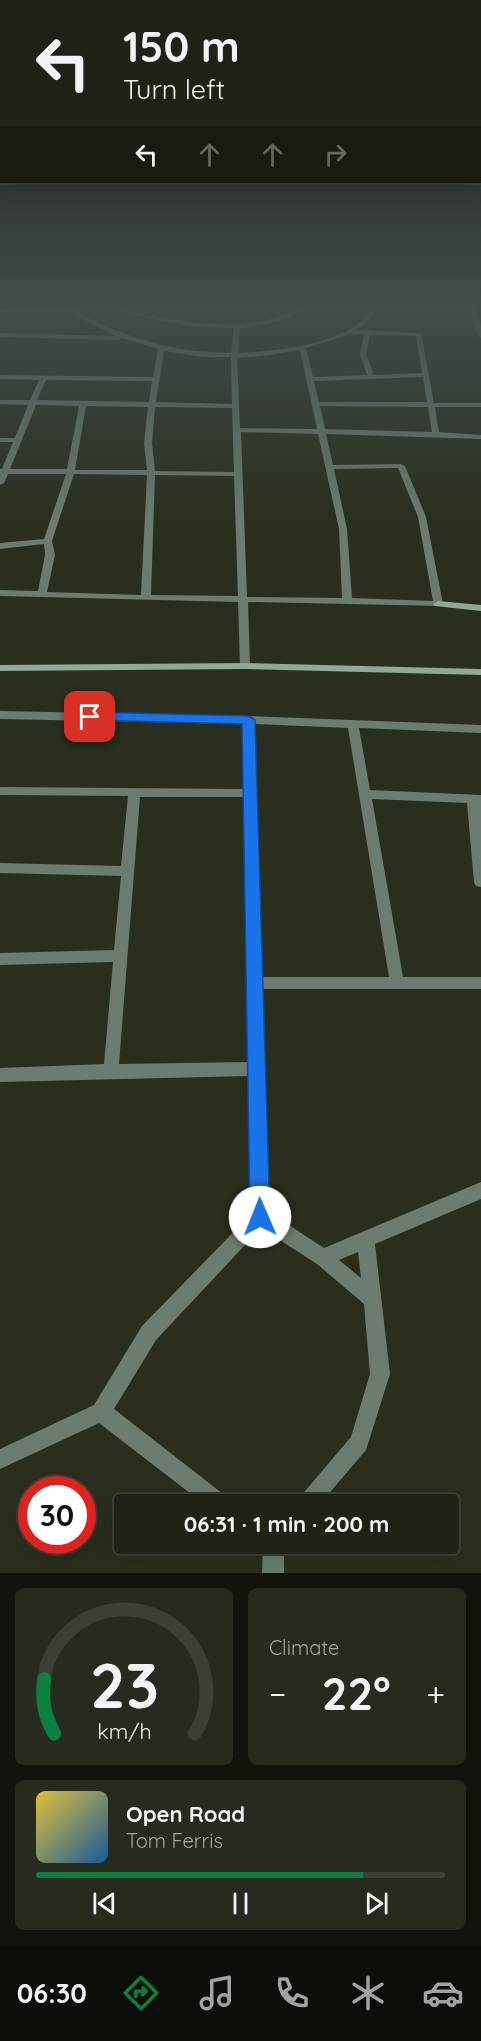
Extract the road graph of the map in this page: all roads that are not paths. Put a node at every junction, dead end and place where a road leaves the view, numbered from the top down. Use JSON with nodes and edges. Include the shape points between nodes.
{"nodes":[{"id":1,"x":43,"y":378,"type":"edge"},
{"id":2,"x":89,"y":378,"type":"edge"},
{"id":3,"x":235,"y":378,"type":"edge"},
{"id":4,"x":327,"y":378,"type":"edge"},
{"id":5,"x":427,"y":378,"type":"edge"},
{"id":6,"x":155,"y":379,"type":"joint"},
{"id":7,"x":309,"y":379,"type":"joint"},
{"id":8,"x":0,"y":402,"type":"edge"},
{"id":9,"x":33,"y":402,"type":"junction"},
{"id":10,"x":83,"y":403,"type":"junction"},
{"id":11,"x":315,"y":404,"type":"junction"},
{"id":12,"x":431,"y":404,"type":"junction"},
{"id":13,"x":152,"y":405,"type":"junction"},
{"id":14,"x":481,"y":405,"type":"edge"},
{"id":15,"x":236,"y":406,"type":"junction"},
{"id":16,"x":236,"y":430,"type":"junction"},
{"id":17,"x":321,"y":431,"type":"junction"},
{"id":18,"x":436,"y":434,"type":"junction"},
{"id":19,"x":481,"y":437,"type":"edge"},
{"id":20,"x":0,"y":440,"type":"edge"},
{"id":21,"x":17,"y":440,"type":"junction"},
{"id":22,"x":329,"y":468,"type":"junction"},
{"id":23,"x":2,"y":471,"type":"edge"},
{"id":24,"x":71,"y":472,"type":"junction"},
{"id":25,"x":151,"y":473,"type":"junction"},
{"id":26,"x":237,"y":474,"type":"junction"},
{"id":27,"x":0,"y":483,"type":"edge"},
{"id":28,"x":48,"y":541,"type":"junction"},
{"id":29,"x":0,"y":546,"type":"edge"},
{"id":30,"x":0,"y":593,"type":"edge"},
{"id":31,"x":42,"y":594,"type":"junction"},
{"id":32,"x":146,"y":598,"type":"junction"},
{"id":33,"x":241,"y":601,"type":"junction"},
{"id":34,"x":347,"y":601,"type":"junction"},
{"id":35,"x":438,"y":604,"type":"junction"},
{"id":36,"x":481,"y":608,"type":"edge"},
{"id":37,"x":245,"y":666,"type":"junction"},
{"id":38,"x":0,"y":668,"type":"edge"},
{"id":39,"x":481,"y":672,"type":"edge"},
{"id":40,"x":0,"y":715,"type":"edge"},
{"id":41,"x":249,"y":720,"type":"junction"},
{"id":42,"x":353,"y":724,"type":"junction"},
{"id":43,"x":481,"y":729,"type":"edge"},
{"id":44,"x":0,"y":791,"type":"edge"},
{"id":45,"x":134,"y":792,"type":"junction"},
{"id":46,"x":250,"y":793,"type":"junction"},
{"id":47,"x":365,"y":794,"type":"junction"},
{"id":48,"x":477,"y":799,"type":"edge"},
{"id":49,"x":0,"y":868,"type":"edge"},
{"id":50,"x":127,"y":871,"type":"junction"},
{"id":51,"x":481,"y":882,"type":"edge"},
{"id":52,"x":121,"y":956,"type":"junction"},
{"id":53,"x":0,"y":959,"type":"edge"},
{"id":54,"x":254,"y":983,"type":"junction"},
{"id":55,"x":397,"y":983,"type":"junction"},
{"id":56,"x":481,"y":983,"type":"edge"},
{"id":57,"x":257,"y":1069,"type":"junction"},
{"id":58,"x":111,"y":1071,"type":"junction"},
{"id":59,"x":0,"y":1075,"type":"edge"},
{"id":60,"x":481,"y":1190,"type":"edge"},
{"id":61,"x":260,"y":1217,"type":"junction"},
{"id":62,"x":366,"y":1239,"type":"junction"},
{"id":63,"x":323,"y":1258,"type":"junction"},
{"id":64,"x":372,"y":1300,"type":"junction"},
{"id":65,"x":101,"y":1412,"type":"junction"},
{"id":66,"x":0,"y":1459,"type":"edge"},
{"id":67,"x":207,"y":1494,"type":"edge"},
{"id":68,"x":316,"y":1494,"type":"edge"},
{"id":69,"x":272,"y":1554,"type":"edge"},
{"id":70,"x":273,"y":1573,"type":"edge"}],
"edges":[{"from":1,"to":9,"type":"street"},
{"from":2,"to":6,"type":"street"},
{"from":3,"to":15,"type":"street"},
{"from":4,"to":7,"type":"street"},
{"from":5,"to":12,"type":"street"},
{"from":6,"to":13,"type":"street"},
{"from":7,"to":11,"type":"street"},
{"from":8,"to":9,"type":"street"},
{"from":9,"to":10,"type":"street"},
{"from":9,"to":21,"type":"street"},
{"from":10,"to":13,"type":"street"},
{"from":10,"to":24,"type":"street"},
{"from":11,"to":12,"type":"street"},
{"from":11,"to":17,"type":"street"},
{"from":12,"to":14,"type":"street"},
{"from":12,"to":18,"type":"street"},
{"from":13,"to":15,"type":"street"},
{"from":13,"to":25,"type":"street","via":[[148,443]]},
{"from":15,"to":16,"type":"street"},
{"from":16,"to":17,"type":"street"},
{"from":16,"to":26,"type":"street"},
{"from":17,"to":18,"type":"street"},
{"from":17,"to":22,"type":"street"},
{"from":18,"to":19,"type":"street"},
{"from":20,"to":21,"type":"street"},
{"from":21,"to":23,"type":"street"},
{"from":22,"to":34,"type":"street","via":[[344,529]]},
{"from":22,"to":35,"type":"street","via":[[401,466],[422,517]]},
{"from":23,"to":24,"type":"street"},
{"from":23,"to":27,"type":"street"},
{"from":24,"to":25,"type":"street"},
{"from":24,"to":28,"type":"street"},
{"from":25,"to":26,"type":"street"},
{"from":25,"to":32,"type":"street"},
{"from":26,"to":33,"type":"street"},
{"from":28,"to":29,"type":"street"},
{"from":28,"to":31,"type":"street","via":[[50,555]]},
{"from":30,"to":31,"type":"street"},
{"from":31,"to":32,"type":"street"},
{"from":32,"to":33,"type":"street"},
{"from":33,"to":34,"type":"street"},
{"from":33,"to":37,"type":"street"},
{"from":34,"to":35,"type":"street"},
{"from":35,"to":36,"type":"main road"},
{"from":37,"to":38,"type":"main road"},
{"from":37,"to":39,"type":"main road"},
{"from":40,"to":41,"type":"street"},
{"from":41,"to":42,"type":"street"},
{"from":41,"to":46,"type":"street"},
{"from":42,"to":43,"type":"street"},
{"from":42,"to":47,"type":"street"},
{"from":44,"to":45,"type":"street"},
{"from":45,"to":46,"type":"street"},
{"from":45,"to":50,"type":"street"},
{"from":46,"to":54,"type":"street"},
{"from":47,"to":48,"type":"street"},
{"from":47,"to":55,"type":"street"},
{"from":48,"to":51,"type":"street"},
{"from":49,"to":50,"type":"street"},
{"from":50,"to":52,"type":"street"},
{"from":52,"to":53,"type":"street"},
{"from":52,"to":58,"type":"street"},
{"from":54,"to":55,"type":"street"},
{"from":54,"to":57,"type":"street"},
{"from":55,"to":56,"type":"street"},
{"from":57,"to":58,"type":"street"},
{"from":57,"to":61,"type":"street"},
{"from":58,"to":59,"type":"street"},
{"from":60,"to":62,"type":"street"},
{"from":61,"to":63,"type":"street"},
{"from":61,"to":65,"type":"street","via":[[149,1333]]},
{"from":62,"to":63,"type":"street"},
{"from":62,"to":64,"type":"street"},
{"from":63,"to":64,"type":"street"},
{"from":64,"to":68,"type":"street","via":[[380,1374],[359,1443]]},
{"from":65,"to":66,"type":"street"},
{"from":65,"to":67,"type":"street"},
{"from":69,"to":70,"type":"street"}]}
